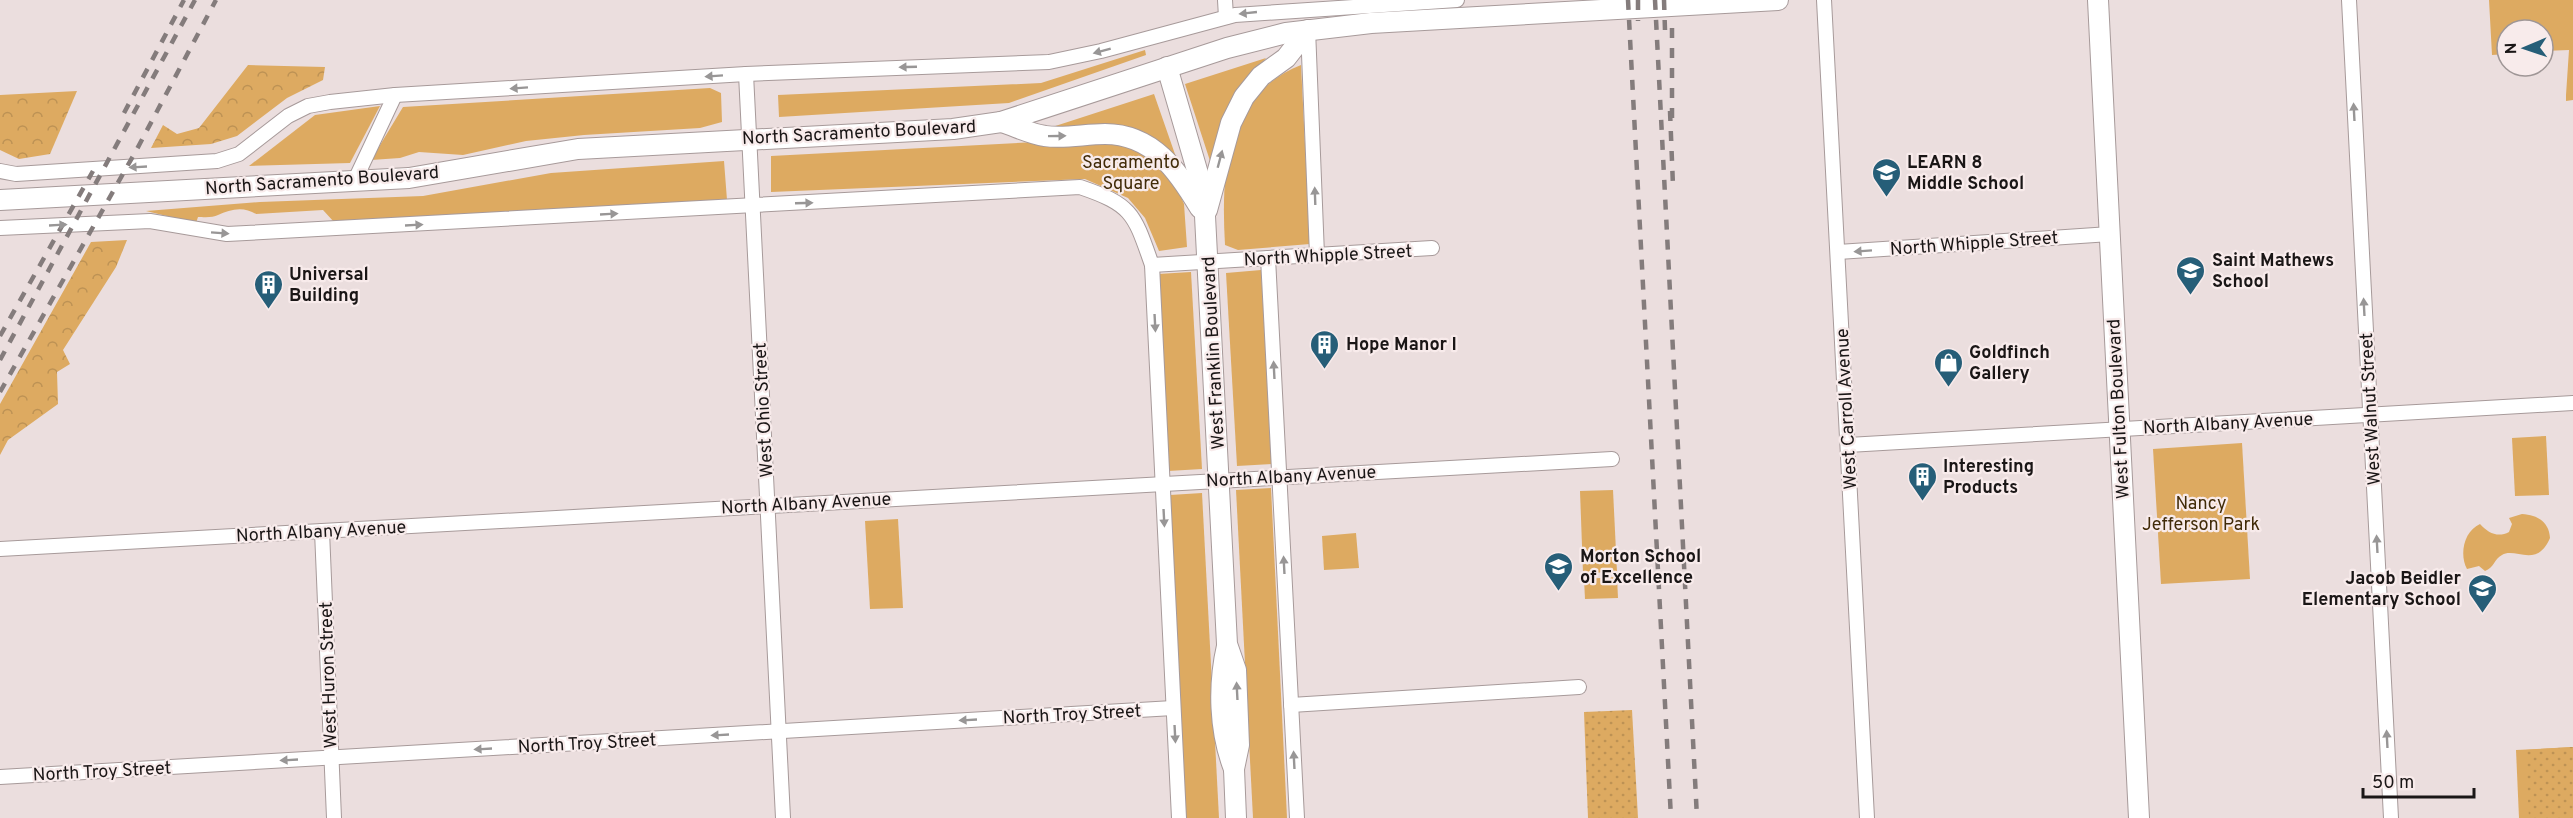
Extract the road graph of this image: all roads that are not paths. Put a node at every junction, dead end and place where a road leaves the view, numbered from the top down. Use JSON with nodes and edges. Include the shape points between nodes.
{"nodes":[{"id":1,"x":1225,"y":0,"type":"edge"},
{"id":2,"x":1457,"y":0,"type":"edge"},
{"id":3,"x":1778,"y":0,"type":"edge"},
{"id":4,"x":1824,"y":0,"type":"edge"},
{"id":5,"x":2098,"y":0,"type":"edge"},
{"id":6,"x":2349,"y":0,"type":"edge"},
{"id":7,"x":1306,"y":9,"type":"junction"},
{"id":8,"x":1226,"y":17,"type":"junction"},
{"id":9,"x":1308,"y":30,"type":"junction"},
{"id":10,"x":1167,"y":67,"type":"junction"},
{"id":11,"x":746,"y":74,"type":"junction"},
{"id":12,"x":395,"y":96,"type":"junction"},
{"id":13,"x":1001,"y":122,"type":"junction"},
{"id":14,"x":749,"y":139,"type":"junction"},
{"id":15,"x":0,"y":171,"type":"edge"},
{"id":16,"x":355,"y":180,"type":"junction"},
{"id":17,"x":0,"y":200,"type":"edge"},
{"id":18,"x":752,"y":205,"type":"junction"},
{"id":19,"x":1205,"y":216,"type":"junction"},
{"id":20,"x":0,"y":228,"type":"edge"},
{"id":21,"x":2110,"y":234,"type":"junction"},
{"id":22,"x":1432,"y":249,"type":"dead end"},
{"id":23,"x":1838,"y":252,"type":"junction"},
{"id":24,"x":1317,"y":255,"type":"junction"},
{"id":25,"x":1268,"y":258,"type":"junction"},
{"id":26,"x":1209,"y":262,"type":"junction"},
{"id":27,"x":1152,"y":265,"type":"junction"},
{"id":28,"x":2573,"y":403,"type":"edge"},
{"id":29,"x":2370,"y":415,"type":"junction"},
{"id":30,"x":2120,"y":430,"type":"junction"},
{"id":31,"x":1848,"y":445,"type":"junction"},
{"id":32,"x":1612,"y":459,"type":"dead end"},
{"id":33,"x":1280,"y":478,"type":"junction"},
{"id":34,"x":1220,"y":481,"type":"junction"},
{"id":35,"x":1163,"y":483,"type":"junction"},
{"id":36,"x":767,"y":506,"type":"junction"},
{"id":37,"x":322,"y":531,"type":"junction"},
{"id":38,"x":0,"y":549,"type":"edge"},
{"id":39,"x":1579,"y":687,"type":"dead end"},
{"id":40,"x":1291,"y":705,"type":"junction"},
{"id":41,"x":1173,"y":708,"type":"junction"},
{"id":42,"x":778,"y":731,"type":"junction"},
{"id":43,"x":332,"y":758,"type":"junction"},
{"id":44,"x":0,"y":777,"type":"edge"},
{"id":45,"x":334,"y":818,"type":"edge"},
{"id":46,"x":783,"y":818,"type":"edge"},
{"id":47,"x":1179,"y":818,"type":"edge"},
{"id":48,"x":1236,"y":818,"type":"edge"},
{"id":49,"x":1297,"y":818,"type":"edge"},
{"id":50,"x":1867,"y":818,"type":"edge"},
{"id":51,"x":2139,"y":818,"type":"edge"},
{"id":52,"x":2391,"y":818,"type":"edge"}],
"edges":[{"from":1,"to":8,"type":"street"},
{"from":2,"to":7,"type":"street","name":"North Sacramento Boulevard"},
{"from":3,"to":9,"type":"street","name":"North Sacramento Boulevard"},
{"from":4,"to":23,"type":"street","name":"West Carroll Avenue"},
{"from":5,"to":21,"type":"street","name":"West Fulton Boulevard"},
{"from":29,"to":6,"type":"street","name":"West Walnut Street","one_way":true},
{"from":7,"to":8,"type":"street","name":"North Sacramento Boulevard","one_way":true},
{"from":7,"to":9,"type":"street"},
{"from":8,"to":11,"type":"street","name":"North Sacramento Boulevard","one_way":true,"via":[[1049,62]]},
{"from":9,"to":10,"type":"street","name":"North Sacramento Boulevard","via":[[1227,48]]},
{"from":19,"to":9,"type":"street","one_way":true,"via":[[1232,123],[1244,97],[1261,76],[1286,58]]},
{"from":24,"to":9,"type":"street","one_way":true},
{"from":10,"to":13,"type":"street","name":"North Sacramento Boulevard"},
{"from":10,"to":19,"type":"street","name":"West Franklin Boulevard","via":[[1199,177]]},
{"from":11,"to":12,"type":"street","name":"North Sacramento Boulevard","one_way":true},
{"from":11,"to":14,"type":"street","name":"West Ohio Street"},
{"from":12,"to":15,"type":"street","name":"North Sacramento Boulevard","one_way":true,"via":[[308,106],[288,116],[239,154],[218,161],[16,174]]},
{"from":12,"to":16,"type":"street"},
{"from":13,"to":14,"type":"street","name":"North Sacramento Boulevard","via":[[953,129]]},
{"from":13,"to":19,"type":"street","one_way":true,"via":[[1044,136],[1105,134],[1138,140],[1175,169]]},
{"from":14,"to":16,"type":"street","name":"North Sacramento Boulevard","via":[[578,149],[409,178]]},
{"from":14,"to":18,"type":"street","name":"West Ohio Street"},
{"from":16,"to":17,"type":"street","name":"North Sacramento Boulevard"},
{"from":20,"to":18,"type":"street","one_way":true,"via":[[150,220],[227,234]]},
{"from":18,"to":27,"type":"street","one_way":true,"via":[[1080,188],[1107,196],[1126,208],[1139,228]]},
{"from":18,"to":36,"type":"street","name":"West Ohio Street"},
{"from":19,"to":26,"type":"street","name":"West Franklin Boulevard"},
{"from":21,"to":23,"type":"street","name":"North Whipple Street","one_way":true},
{"from":21,"to":30,"type":"street","name":"West Fulton Boulevard"},
{"from":22,"to":24,"type":"street","name":"North Whipple Street"},
{"from":23,"to":31,"type":"street","name":"West Carroll Avenue"},
{"from":24,"to":25,"type":"street","name":"North Whipple Street"},
{"from":25,"to":26,"type":"street","name":"North Whipple Street"},
{"from":33,"to":25,"type":"street","one_way":true},
{"from":26,"to":27,"type":"street","name":"North Whipple Street"},
{"from":26,"to":34,"type":"street","name":"West Franklin Boulevard"},
{"from":27,"to":35,"type":"street","one_way":true},
{"from":28,"to":29,"type":"street","name":"North Albany Avenue"},
{"from":29,"to":30,"type":"street","name":"North Albany Avenue"},
{"from":52,"to":29,"type":"street","name":"West Walnut Street","one_way":true},
{"from":30,"to":31,"type":"street","name":"North Albany Avenue"},
{"from":30,"to":51,"type":"street","name":"West Fulton Boulevard"},
{"from":31,"to":50,"type":"street","name":"West Carroll Avenue"},
{"from":32,"to":33,"type":"street","name":"North Albany Avenue"},
{"from":33,"to":34,"type":"street","name":"North Albany Avenue"},
{"from":40,"to":33,"type":"street","one_way":true},
{"from":34,"to":35,"type":"street","name":"North Albany Avenue"},
{"from":34,"to":48,"type":"street","name":"West Franklin Boulevard","via":[[1227,644],[1221,672],[1225,746],[1234,770]]},
{"from":35,"to":36,"type":"street","name":"North Albany Avenue"},
{"from":35,"to":41,"type":"street","one_way":true},
{"from":36,"to":37,"type":"street","name":"North Albany Avenue"},
{"from":36,"to":42,"type":"street","name":"West Ohio Street"},
{"from":37,"to":38,"type":"street","name":"North Albany Avenue"},
{"from":37,"to":43,"type":"street","name":"West Huron Street"},
{"from":39,"to":40,"type":"street"},
{"from":49,"to":40,"type":"street","one_way":true},
{"from":41,"to":42,"type":"street","name":"North Troy Street","one_way":true},
{"from":41,"to":47,"type":"street","one_way":true},
{"from":42,"to":43,"type":"street","name":"North Troy Street","one_way":true},
{"from":42,"to":46,"type":"street","name":"West Ohio Street"},
{"from":43,"to":44,"type":"street","name":"North Troy Street","one_way":true},
{"from":43,"to":45,"type":"street","name":"West Huron Street"}]}
